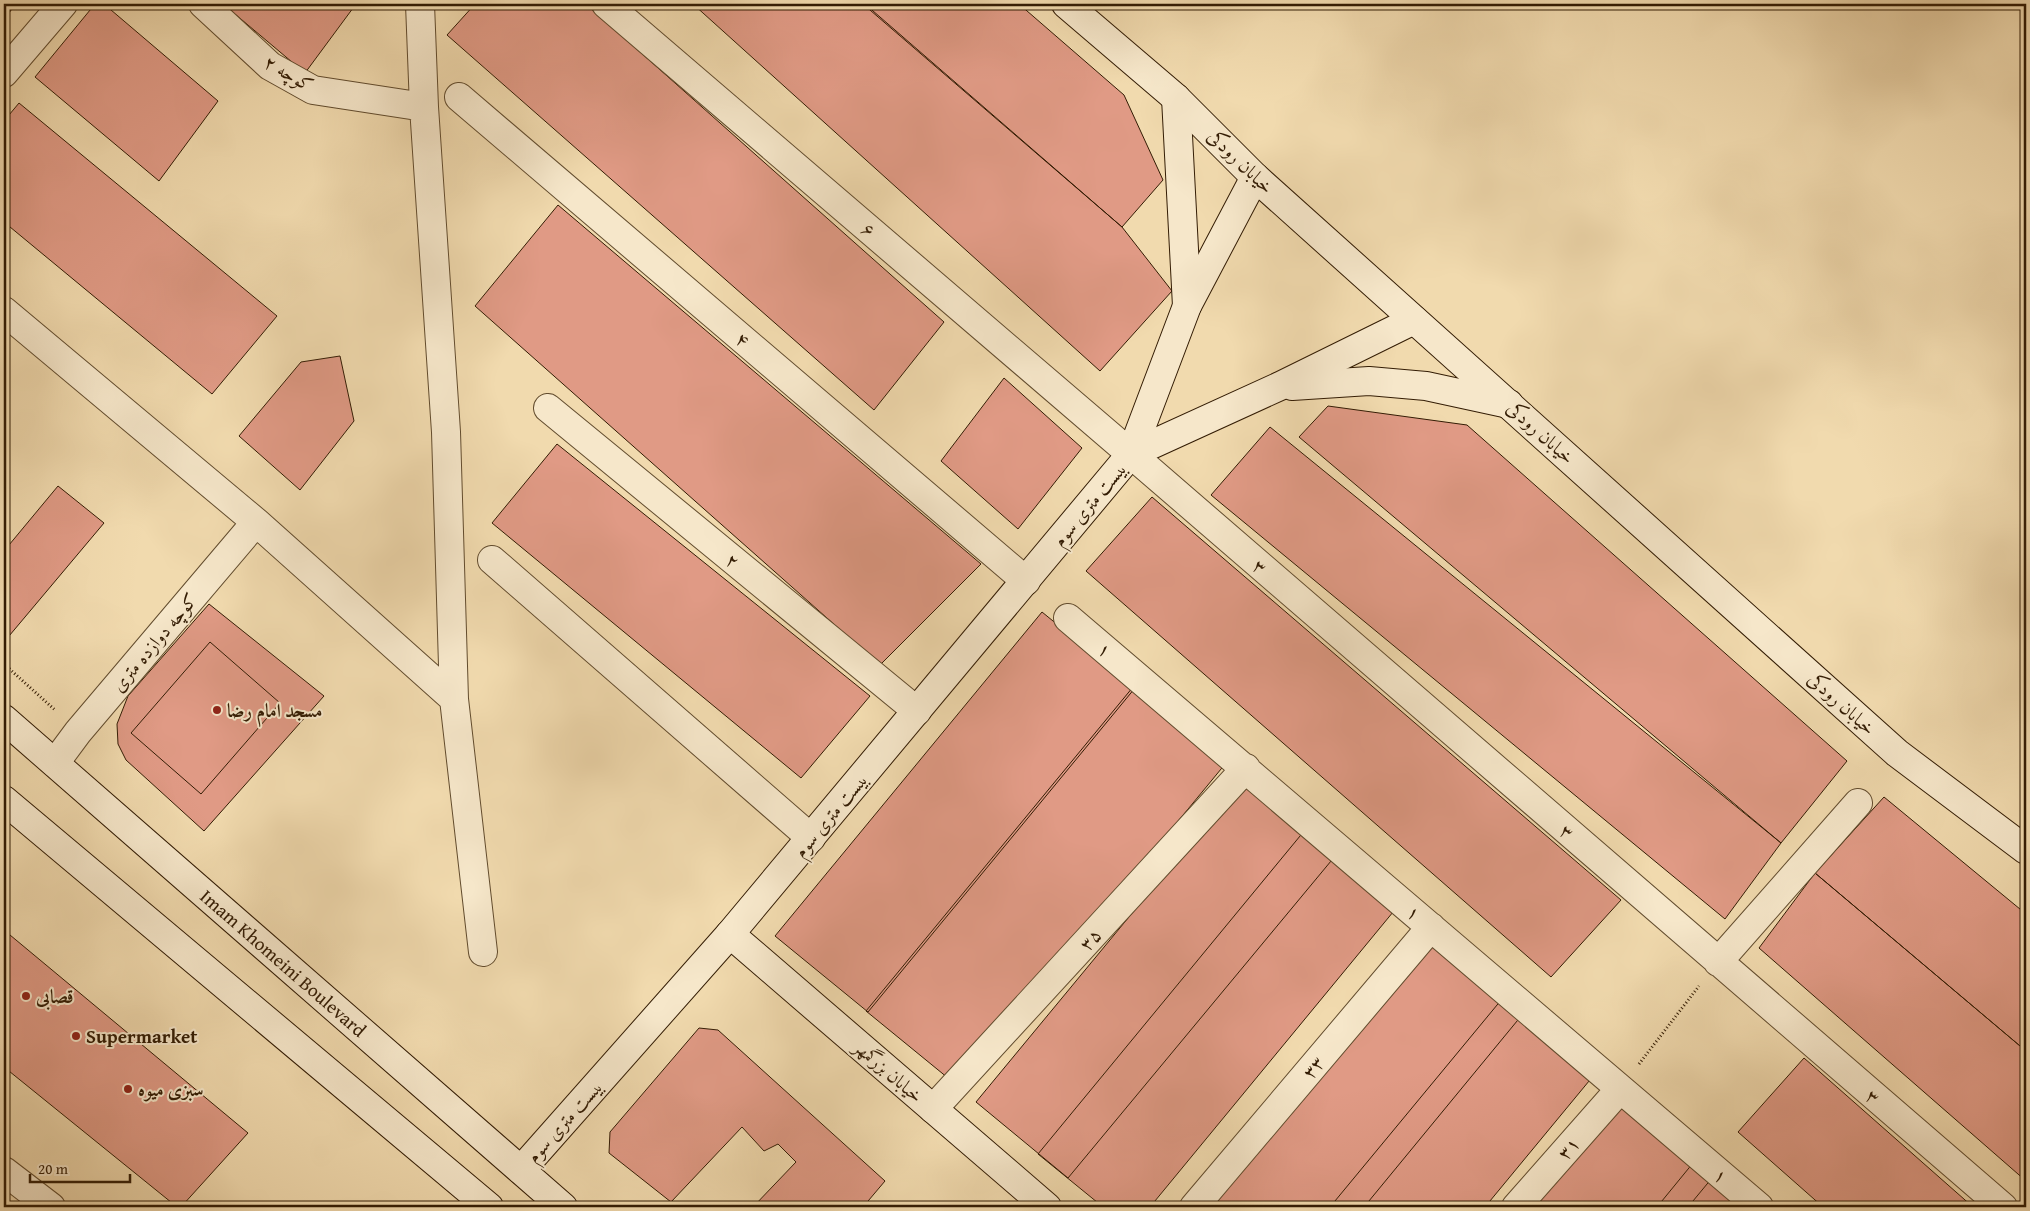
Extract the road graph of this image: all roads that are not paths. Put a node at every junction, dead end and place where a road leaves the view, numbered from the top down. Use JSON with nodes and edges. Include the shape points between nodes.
{"nodes":[{"id":1,"x":63,"y":4,"type":"edge"},
{"id":2,"x":203,"y":4,"type":"edge"},
{"id":3,"x":420,"y":4,"type":"edge"},
{"id":4,"x":606,"y":4,"type":"edge"},
{"id":5,"x":1066,"y":4,"type":"edge"},
{"id":6,"x":4,"y":73,"type":"edge"},
{"id":7,"x":459,"y":97,"type":"dead end"},
{"id":8,"x":1176,"y":98,"type":"junction"},
{"id":9,"x":424,"y":107,"type":"junction"},
{"id":10,"x":1255,"y":177,"type":"junction"},
{"id":11,"x":1187,"y":306,"type":"junction"},
{"id":12,"x":4,"y":311,"type":"edge"},
{"id":13,"x":1414,"y":320,"type":"junction"},
{"id":14,"x":1280,"y":386,"type":"junction"},
{"id":15,"x":1510,"y":404,"type":"junction"},
{"id":16,"x":548,"y":408,"type":"dead end"},
{"id":17,"x":1131,"y":454,"type":"junction"},
{"id":18,"x":256,"y":522,"type":"junction"},
{"id":19,"x":492,"y":560,"type":"dead end"},
{"id":20,"x":1026,"y":581,"type":"junction"},
{"id":21,"x":1068,"y":618,"type":"dead end"},
{"id":22,"x":454,"y":699,"type":"junction"},
{"id":23,"x":917,"y":711,"type":"junction"},
{"id":24,"x":4,"y":719,"type":"edge"},
{"id":25,"x":55,"y":763,"type":"junction"},
{"id":26,"x":1246,"y":768,"type":"junction"},
{"id":27,"x":4,"y":800,"type":"edge"},
{"id":28,"x":1858,"y":803,"type":"dead end"},
{"id":29,"x":811,"y":838,"type":"junction"},
{"id":30,"x":2026,"y":850,"type":"edge"},
{"id":31,"x":1431,"y":927,"type":"junction"},
{"id":32,"x":730,"y":934,"type":"junction"},
{"id":33,"x":483,"y":952,"type":"dead end"},
{"id":34,"x":1718,"y":962,"type":"junction"},
{"id":35,"x":1620,"y":1089,"type":"junction"},
{"id":36,"x":933,"y":1109,"type":"junction"},
{"id":37,"x":521,"y":1170,"type":"junction"},
{"id":38,"x":4,"y":1171,"type":"edge"},
{"id":39,"x":51,"y":1207,"type":"edge"},
{"id":40,"x":489,"y":1207,"type":"edge"},
{"id":41,"x":563,"y":1207,"type":"edge"},
{"id":42,"x":1047,"y":1207,"type":"edge"},
{"id":43,"x":1194,"y":1207,"type":"edge"},
{"id":44,"x":1516,"y":1207,"type":"edge"},
{"id":45,"x":1759,"y":1207,"type":"edge"},
{"id":46,"x":2003,"y":1207,"type":"edge"}],
"edges":[{"from":1,"to":6,"type":"street"},
{"from":2,"to":9,"type":"street","name":"کوچه ۲","via":[[270,66],[313,90]]},
{"from":3,"to":9,"type":"street"},
{"from":4,"to":17,"type":"street","name":"۶"},
{"from":5,"to":8,"type":"street","name":"خیابان رودکی"},
{"from":7,"to":20,"type":"street","name":"۴"},
{"from":8,"to":10,"type":"street","name":"خیابان رودکی"},
{"from":8,"to":11,"type":"street"},
{"from":9,"to":22,"type":"street","via":[[446,432]]},
{"from":10,"to":11,"type":"street","name":"بیست متری سوم"},
{"from":10,"to":13,"type":"street","name":"خیابان رودکی"},
{"from":11,"to":17,"type":"street","name":"بیست متری سوم"},
{"from":12,"to":18,"type":"street"},
{"from":13,"to":14,"type":"street","name":"بیست متری سوم"},
{"from":13,"to":15,"type":"street","name":"خیابان رودکی"},
{"from":14,"to":15,"type":"street","via":[[1369,382],[1426,386]]},
{"from":14,"to":17,"type":"street","name":"بیست متری سوم"},
{"from":15,"to":30,"type":"street","name":"خیابان رودکی","via":[[1897,753]]},
{"from":16,"to":23,"type":"street","name":"۲"},
{"from":17,"to":20,"type":"street","name":"بیست متری سوم"},
{"from":17,"to":34,"type":"street","name":"۳"},
{"from":18,"to":22,"type":"street"},
{"from":18,"to":25,"type":"street","name":"کوچه دوازده متری"},
{"from":19,"to":29,"type":"street"},
{"from":20,"to":23,"type":"street","name":"بیست متری سوم"},
{"from":21,"to":26,"type":"street","name":"۱"},
{"from":22,"to":33,"type":"street"},
{"from":23,"to":29,"type":"street","name":"بیست متری سوم"},
{"from":24,"to":25,"type":"street","name":"Imam Khomeini Boulevard"},
{"from":25,"to":37,"type":"street","name":"Imam Khomeini Boulevard"},
{"from":26,"to":31,"type":"street","name":"۱"},
{"from":26,"to":36,"type":"street","name":"۳۵"},
{"from":27,"to":40,"type":"street"},
{"from":28,"to":34,"type":"street"},
{"from":29,"to":32,"type":"street","name":"بیست متری سوم"},
{"from":31,"to":35,"type":"street","name":"۱"},
{"from":31,"to":43,"type":"street","name":"۳۳"},
{"from":32,"to":36,"type":"street","name":"خیابان بزرگمهر"},
{"from":32,"to":37,"type":"street","name":"بیست متری سوم"},
{"from":34,"to":46,"type":"street","name":"۳"},
{"from":35,"to":44,"type":"street","name":"۳۱"},
{"from":35,"to":45,"type":"street","name":"۱"},
{"from":36,"to":42,"type":"street","name":"خیابان بزرگمهر"},
{"from":37,"to":41,"type":"street","name":"Imam Khomeini Boulevard"},
{"from":38,"to":39,"type":"street"}]}
